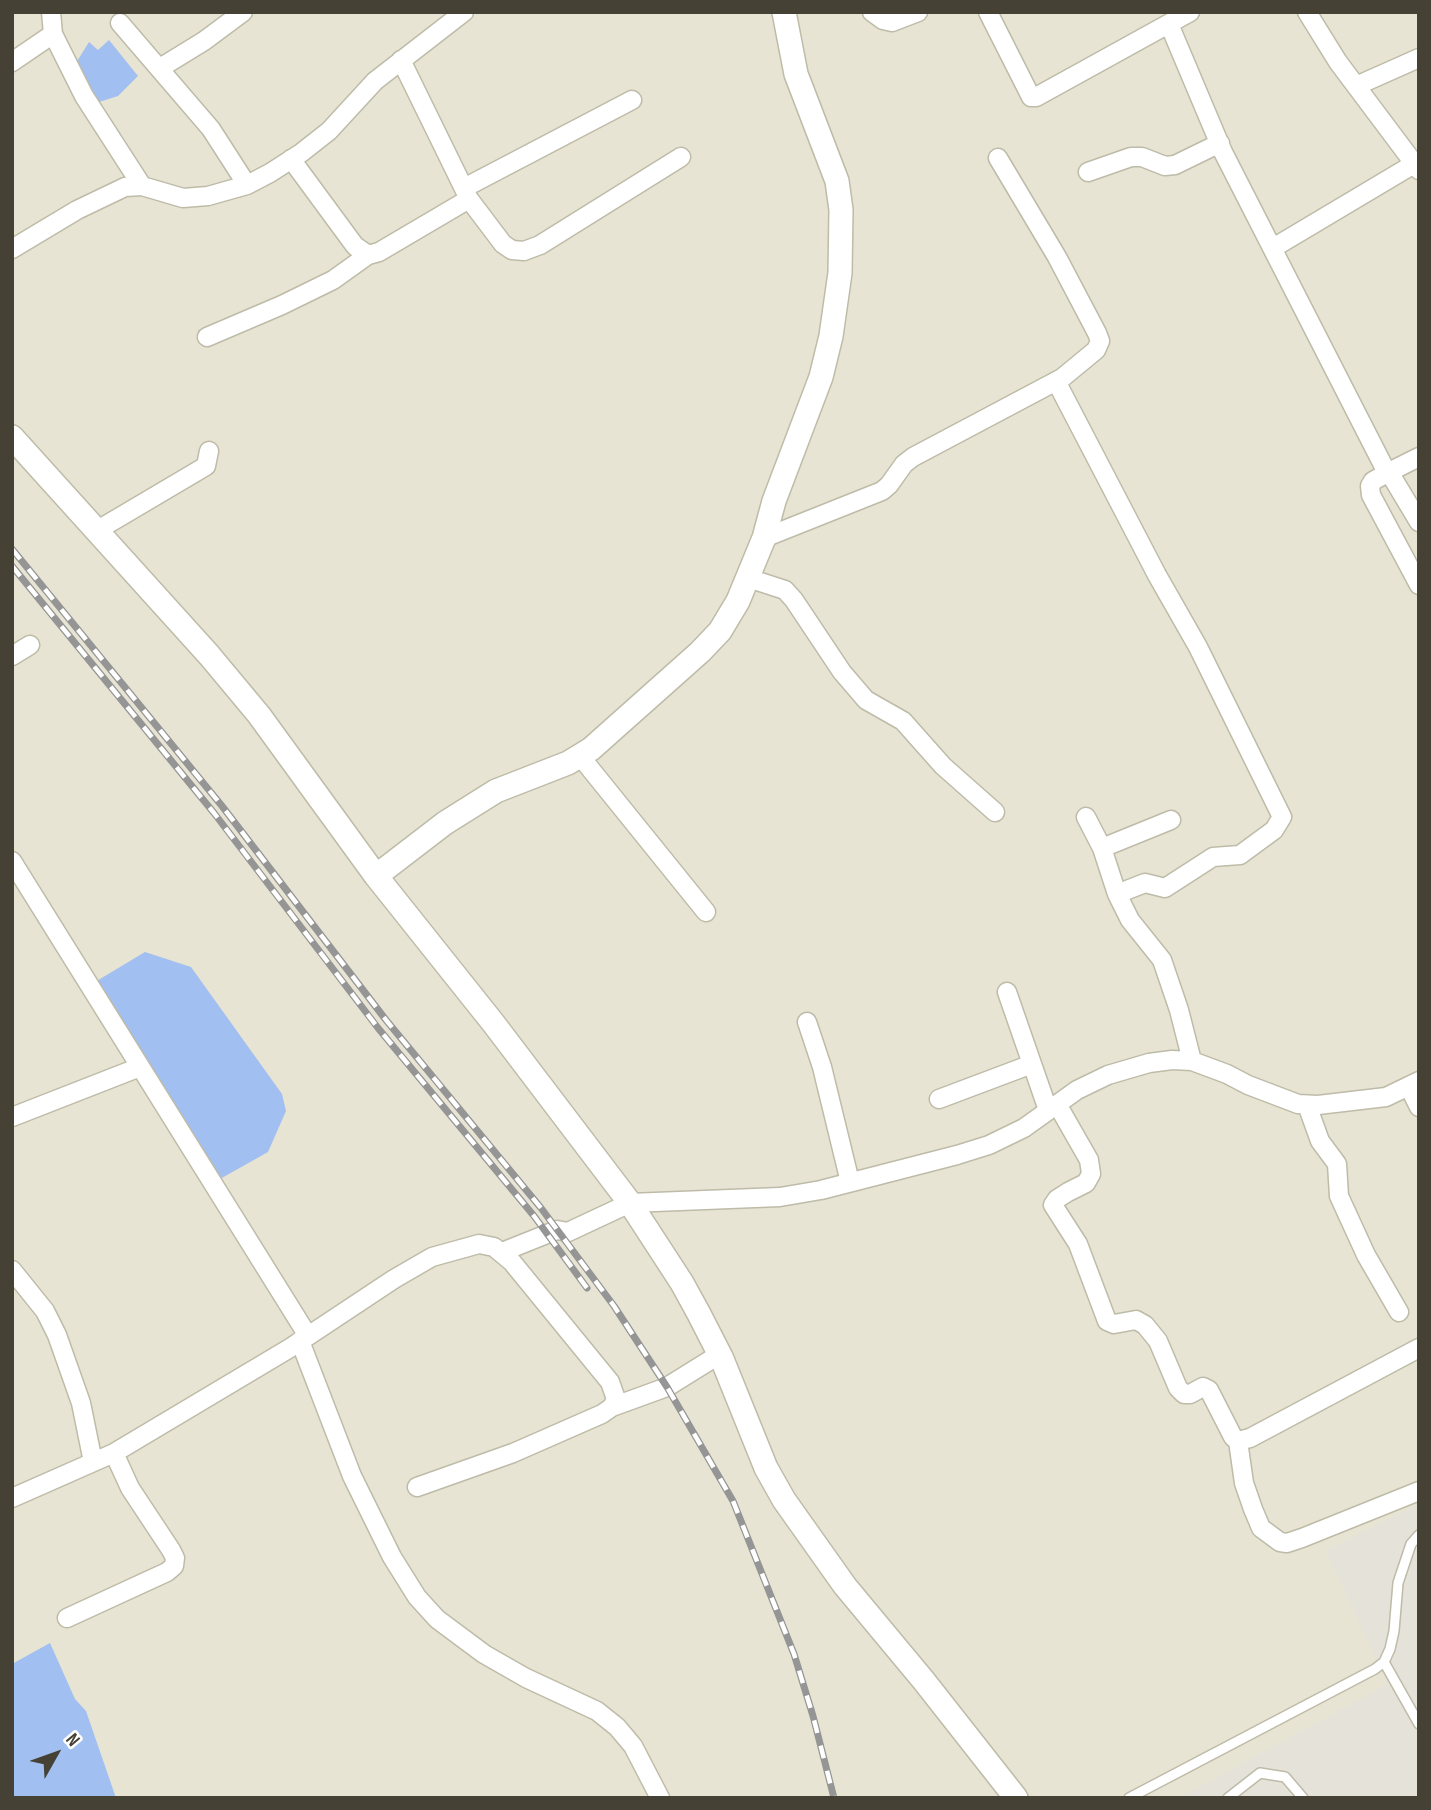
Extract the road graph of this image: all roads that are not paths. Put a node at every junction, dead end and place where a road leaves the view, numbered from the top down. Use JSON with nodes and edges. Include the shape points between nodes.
{"nodes":[{"id":1,"x":51,"y":12,"type":"edge"},
{"id":2,"x":243,"y":12,"type":"edge"},
{"id":3,"x":464,"y":12,"type":"edge"},
{"id":4,"x":784,"y":12,"type":"edge"},
{"id":5,"x":872,"y":12,"type":"edge"},
{"id":6,"x":918,"y":12,"type":"edge"},
{"id":7,"x":988,"y":12,"type":"edge"},
{"id":8,"x":1190,"y":12,"type":"edge"},
{"id":9,"x":1307,"y":12,"type":"edge"},
{"id":10,"x":120,"y":23,"type":"dead end"},
{"id":11,"x":1169,"y":24,"type":"junction"},
{"id":12,"x":53,"y":34,"type":"junction"},
{"id":13,"x":1419,"y":58,"type":"edge"},
{"id":14,"x":401,"y":60,"type":"junction"},
{"id":15,"x":12,"y":62,"type":"edge"},
{"id":16,"x":160,"y":68,"type":"junction"},
{"id":17,"x":1356,"y":86,"type":"junction"},
{"id":18,"x":632,"y":100,"type":"dead end"},
{"id":19,"x":1220,"y":143,"type":"junction"},
{"id":20,"x":681,"y":157,"type":"dead end"},
{"id":21,"x":998,"y":158,"type":"dead end"},
{"id":22,"x":291,"y":159,"type":"junction"},
{"id":23,"x":1417,"y":167,"type":"edge"},
{"id":24,"x":1088,"y":172,"type":"dead end"},
{"id":25,"x":247,"y":185,"type":"junction"},
{"id":26,"x":142,"y":186,"type":"junction"},
{"id":27,"x":467,"y":194,"type":"junction"},
{"id":28,"x":1273,"y":248,"type":"junction"},
{"id":29,"x":12,"y":249,"type":"edge"},
{"id":30,"x":368,"y":255,"type":"junction"},
{"id":31,"x":207,"y":337,"type":"dead end"},
{"id":32,"x":1056,"y":381,"type":"junction"},
{"id":33,"x":12,"y":437,"type":"edge"},
{"id":34,"x":209,"y":451,"type":"dead end"},
{"id":35,"x":1419,"y":457,"type":"edge"},
{"id":36,"x":1390,"y":472,"type":"junction"},
{"id":37,"x":1419,"y":522,"type":"edge"},
{"id":38,"x":96,"y":531,"type":"junction"},
{"id":39,"x":764,"y":538,"type":"junction"},
{"id":40,"x":748,"y":578,"type":"junction"},
{"id":41,"x":1419,"y":585,"type":"edge"},
{"id":42,"x":30,"y":645,"type":"dead end"},
{"id":43,"x":12,"y":656,"type":"edge"},
{"id":44,"x":580,"y":756,"type":"junction"},
{"id":45,"x":995,"y":812,"type":"dead end"},
{"id":46,"x":1086,"y":817,"type":"dead end"},
{"id":47,"x":1171,"y":820,"type":"dead end"},
{"id":48,"x":1102,"y":848,"type":"junction"},
{"id":49,"x":12,"y":862,"type":"edge"},
{"id":50,"x":376,"y":876,"type":"junction"},
{"id":51,"x":1117,"y":894,"type":"junction"},
{"id":52,"x":706,"y":912,"type":"dead end"},
{"id":53,"x":1007,"y":992,"type":"dead end"},
{"id":54,"x":807,"y":1022,"type":"dead end"},
{"id":55,"x":1192,"y":1061,"type":"junction"},
{"id":56,"x":1032,"y":1064,"type":"junction"},
{"id":57,"x":140,"y":1067,"type":"junction"},
{"id":58,"x":1414,"y":1084,"type":"edge"},
{"id":59,"x":939,"y":1100,"type":"dead end"},
{"id":60,"x":1307,"y":1105,"type":"junction"},
{"id":61,"x":1052,"y":1107,"type":"junction"},
{"id":62,"x":1419,"y":1107,"type":"edge"},
{"id":63,"x":12,"y":1117,"type":"edge"},
{"id":64,"x":850,"y":1182,"type":"junction"},
{"id":65,"x":630,"y":1203,"type":"junction"},
{"id":66,"x":502,"y":1252,"type":"junction"},
{"id":67,"x":12,"y":1270,"type":"edge"},
{"id":68,"x":1399,"y":1312,"type":"dead end"},
{"id":69,"x":304,"y":1338,"type":"junction"},
{"id":70,"x":1419,"y":1348,"type":"edge"},
{"id":71,"x":720,"y":1354,"type":"junction"},
{"id":72,"x":612,"y":1407,"type":"junction"},
{"id":73,"x":1238,"y":1441,"type":"junction"},
{"id":74,"x":114,"y":1453,"type":"junction"},
{"id":75,"x":93,"y":1462,"type":"junction"},
{"id":76,"x":417,"y":1487,"type":"dead end"},
{"id":77,"x":1419,"y":1491,"type":"edge"},
{"id":78,"x":12,"y":1498,"type":"edge"},
{"id":79,"x":1419,"y":1535,"type":"edge"},
{"id":80,"x":67,"y":1618,"type":"dead end"},
{"id":81,"x":1384,"y":1662,"type":"junction"},
{"id":82,"x":1419,"y":1724,"type":"edge"},
{"id":83,"x":660,"y":1798,"type":"edge"},
{"id":84,"x":1016,"y":1798,"type":"edge"},
{"id":85,"x":1129,"y":1798,"type":"edge"},
{"id":86,"x":1228,"y":1798,"type":"edge"},
{"id":87,"x":1303,"y":1798,"type":"edge"}],
"edges":[{"from":1,"to":12,"type":"street"},
{"from":2,"to":16,"type":"street"},
{"from":3,"to":14,"type":"street"},
{"from":4,"to":39,"type":"street","via":[[796,74],[837,181],[840,273],[821,377]]},
{"from":5,"to":6,"type":"street","via":[[892,22]]},
{"from":7,"to":11,"type":"street","via":[[1031,97]]},
{"from":8,"to":11,"type":"street"},
{"from":9,"to":17,"type":"street"},
{"from":10,"to":16,"type":"street"},
{"from":11,"to":19,"type":"street"},
{"from":12,"to":15,"type":"street"},
{"from":12,"to":26,"type":"street","via":[[84,96]]},
{"from":13,"to":17,"type":"street"},
{"from":14,"to":22,"type":"street","via":[[329,131]]},
{"from":14,"to":27,"type":"street"},
{"from":16,"to":25,"type":"street","via":[[211,129]]},
{"from":17,"to":23,"type":"street"},
{"from":18,"to":27,"type":"street"},
{"from":19,"to":24,"type":"street","via":[[1175,165],[1131,157]]},
{"from":19,"to":28,"type":"street"},
{"from":20,"to":27,"type":"street","via":[[524,251],[503,244]]},
{"from":21,"to":32,"type":"street","via":[[1100,341],[1096,350]]},
{"from":22,"to":25,"type":"street"},
{"from":22,"to":30,"type":"street","via":[[355,246]]},
{"from":23,"to":28,"type":"street"},
{"from":25,"to":26,"type":"street","via":[[183,198]]},
{"from":26,"to":29,"type":"street","via":[[125,187],[101,198]]},
{"from":27,"to":30,"type":"street"},
{"from":28,"to":36,"type":"street"},
{"from":30,"to":31,"type":"street","via":[[332,280]]},
{"from":32,"to":39,"type":"street","via":[[913,457],[882,491]]},
{"from":32,"to":51,"type":"street","via":[[1210,670],[1282,817],[1274,830],[1240,855],[1213,857],[1166,888],[1145,883]]},
{"from":33,"to":38,"type":"street"},
{"from":34,"to":38,"type":"street","via":[[206,466]]},
{"from":35,"to":36,"type":"street"},
{"from":36,"to":37,"type":"street"},
{"from":36,"to":41,"type":"street","via":[[1373,481],[1371,495]]},
{"from":38,"to":50,"type":"street","via":[[259,715]]},
{"from":39,"to":40,"type":"street"},
{"from":40,"to":44,"type":"street","via":[[713,638]]},
{"from":40,"to":45,"type":"street","via":[[785,590],[866,700],[903,721],[943,766]]},
{"from":42,"to":43,"type":"street"},
{"from":44,"to":50,"type":"street","via":[[496,790]]},
{"from":44,"to":52,"type":"street"},
{"from":46,"to":48,"type":"street"},
{"from":47,"to":48,"type":"street"},
{"from":48,"to":51,"type":"street"},
{"from":49,"to":57,"type":"street"},
{"from":50,"to":65,"type":"street"},
{"from":51,"to":55,"type":"street","via":[[1138,932],[1162,960]]},
{"from":53,"to":56,"type":"street"},
{"from":54,"to":64,"type":"street"},
{"from":55,"to":60,"type":"street"},
{"from":55,"to":61,"type":"street","via":[[1172,1059],[1108,1075]]},
{"from":56,"to":59,"type":"street"},
{"from":56,"to":61,"type":"street"},
{"from":57,"to":63,"type":"street"},
{"from":57,"to":69,"type":"street"},
{"from":58,"to":60,"type":"street","via":[[1386,1097]]},
{"from":58,"to":62,"type":"street"},
{"from":60,"to":68,"type":"street","via":[[1320,1140],[1337,1164],[1339,1196]]},
{"from":61,"to":64,"type":"street","via":[[1024,1128],[989,1145]]},
{"from":61,"to":73,"type":"street","via":[[1089,1160],[1091,1174],[1086,1183],[1053,1205],[1078,1244],[1107,1321],[1136,1320],[1144,1325],[1158,1341],[1178,1388],[1184,1394],[1203,1387],[1209,1390]]},
{"from":64,"to":65,"type":"street","via":[[780,1197]]},
{"from":65,"to":66,"type":"street","via":[[568,1232],[557,1230]]},
{"from":65,"to":71,"type":"street","via":[[682,1283]]},
{"from":66,"to":69,"type":"street","via":[[479,1244],[432,1257]]},
{"from":66,"to":72,"type":"street","via":[[610,1382],[616,1399]]},
{"from":67,"to":75,"type":"street","via":[[57,1335],[81,1403]]},
{"from":69,"to":74,"type":"street"},
{"from":69,"to":83,"type":"street","via":[[352,1476],[417,1597],[437,1619],[484,1654],[597,1711],[617,1727],[633,1746]]},
{"from":70,"to":73,"type":"street"},
{"from":71,"to":72,"type":"street","via":[[667,1387]]},
{"from":71,"to":84,"type":"street","via":[[766,1468],[810,1538]]},
{"from":72,"to":76,"type":"street","via":[[513,1453]]},
{"from":73,"to":77,"type":"street","via":[[1253,1509],[1261,1528],[1280,1542],[1302,1538]]},
{"from":74,"to":75,"type":"street"},
{"from":74,"to":80,"type":"street","via":[[130,1488],[171,1550],[174,1566]]},
{"from":75,"to":78,"type":"street"},
{"from":79,"to":81,"type":"lane","via":[[1411,1544],[1398,1583],[1394,1631]]},
{"from":81,"to":82,"type":"lane"},
{"from":81,"to":85,"type":"lane"},
{"from":86,"to":87,"type":"lane","via":[[1260,1773],[1285,1777]]}]}
